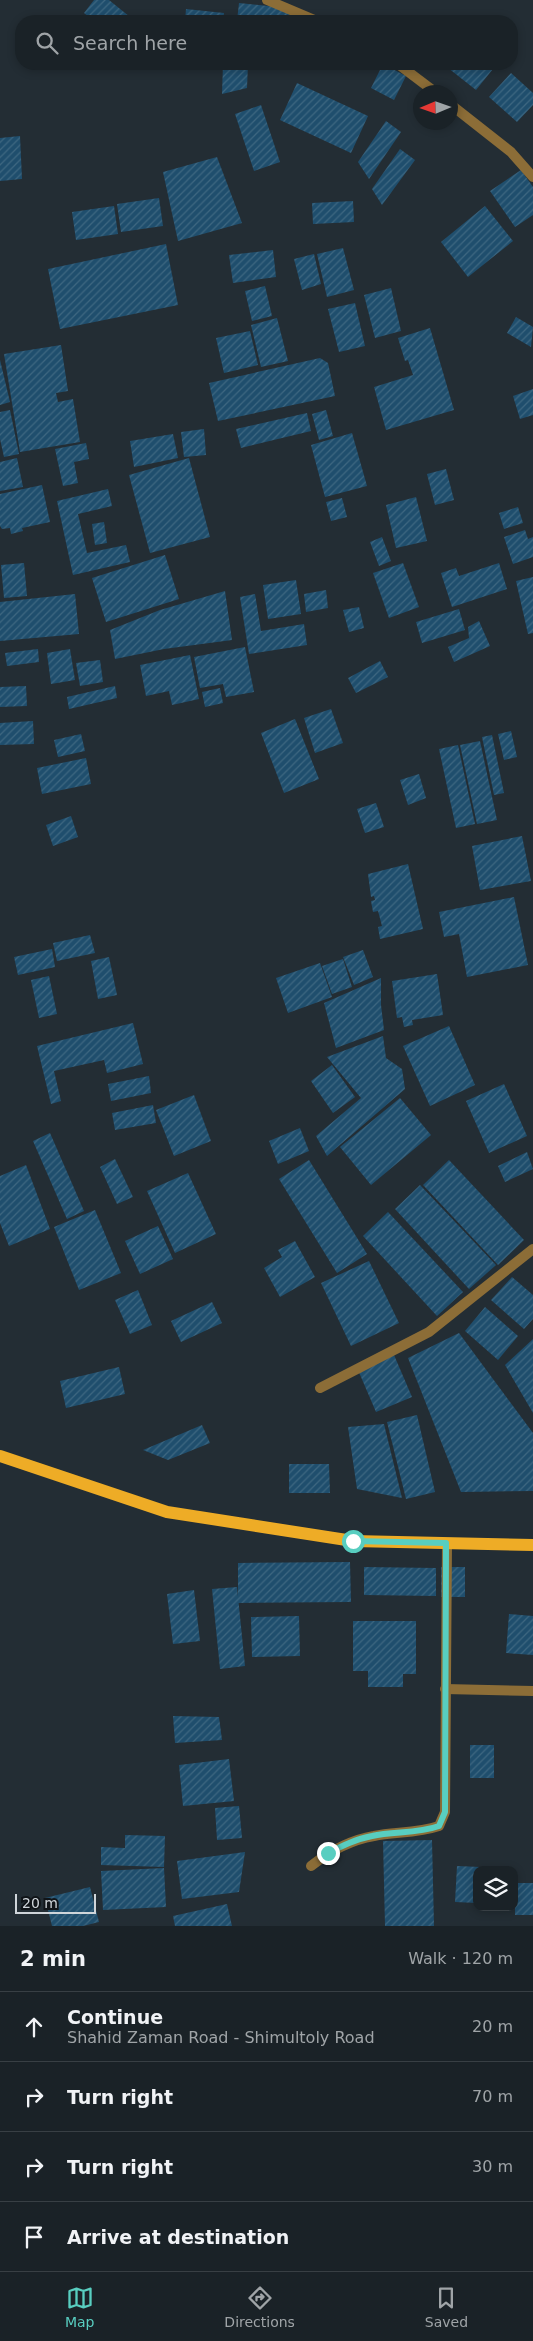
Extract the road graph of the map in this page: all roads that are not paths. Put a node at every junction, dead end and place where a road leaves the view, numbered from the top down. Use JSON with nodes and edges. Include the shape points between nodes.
{"nodes":[{"id":1,"x":267,"y":0,"type":"edge"},
{"id":2,"x":303,"y":15,"type":"edge"},
{"id":3,"x":406,"y":70,"type":"edge"},
{"id":4,"x":426,"y":85,"type":"edge"},
{"id":5,"x":458,"y":110,"type":"edge"},
{"id":6,"x":533,"y":177,"type":"edge"},
{"id":7,"x":533,"y":1249,"type":"edge"},
{"id":8,"x":320,"y":1388,"type":"dead end"},
{"id":9,"x":0,"y":1456,"type":"edge"},
{"id":10,"x":446,"y":1543,"type":"junction"},
{"id":11,"x":533,"y":1545,"type":"edge"},
{"id":12,"x":445,"y":1689,"type":"junction"},
{"id":13,"x":533,"y":1690,"type":"edge"},
{"id":14,"x":311,"y":1866,"type":"dead end"}],
"edges":[{"from":1,"to":2,"type":"street"},
{"from":3,"to":4,"type":"street"},
{"from":5,"to":6,"type":"street","via":[[511,152]]},
{"from":7,"to":8,"type":"street","via":[[429,1332]]},
{"from":9,"to":10,"type":"main road","via":[[167,1512],[353,1541]]},
{"from":10,"to":11,"type":"main road"},
{"from":10,"to":12,"type":"street"},
{"from":12,"to":13,"type":"street"},
{"from":12,"to":14,"type":"street","via":[[445,1812],[439,1826],[348,1843]]}]}
